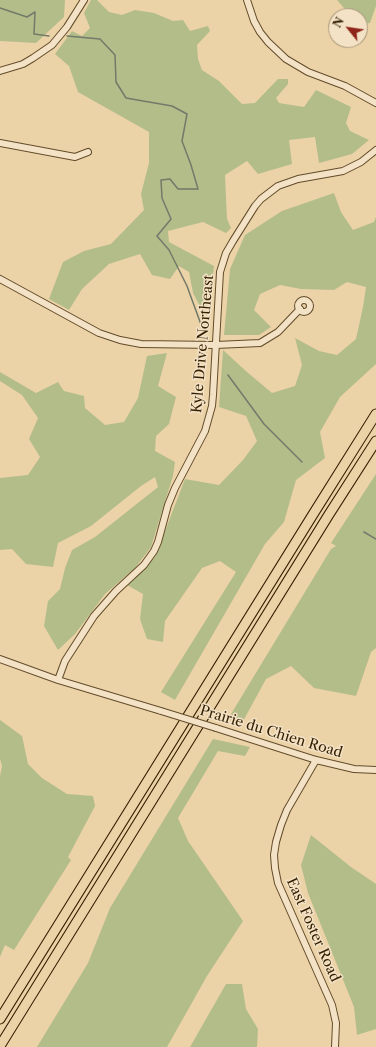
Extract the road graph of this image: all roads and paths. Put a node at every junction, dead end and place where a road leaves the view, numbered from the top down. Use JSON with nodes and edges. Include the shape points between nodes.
{"nodes":[{"id":1,"x":84,"y":0,"type":"edge"},
{"id":2,"x":247,"y":0,"type":"edge"},
{"id":3,"x":0,"y":71,"type":"edge"},
{"id":4,"x":376,"y":103,"type":"edge"},
{"id":5,"x":0,"y":143,"type":"edge"},
{"id":6,"x":376,"y":150,"type":"edge"},
{"id":7,"x":88,"y":152,"type":"dead end"},
{"id":8,"x":0,"y":279,"type":"edge"},
{"id":9,"x":300,"y":310,"type":"dead end"},
{"id":10,"x":216,"y":345,"type":"junction"},
{"id":11,"x":376,"y":414,"type":"edge"},
{"id":12,"x":376,"y":441,"type":"edge"},
{"id":13,"x":0,"y":659,"type":"edge"},
{"id":14,"x":58,"y":680,"type":"junction"},
{"id":15,"x":316,"y":760,"type":"junction"},
{"id":16,"x":376,"y":770,"type":"edge"},
{"id":17,"x":0,"y":1019,"type":"edge"},
{"id":18,"x":0,"y":1046,"type":"edge"},
{"id":19,"x":335,"y":1047,"type":"edge"}],
"edges":[{"from":1,"to":3,"type":"street","via":[[52,45],[23,64]]},
{"from":2,"to":4,"type":"street","via":[[260,32],[286,59],[308,72],[345,86]]},
{"from":5,"to":7,"type":"street","via":[[75,157]]},
{"from":6,"to":10,"type":"street","name":"Kyle Drive Northeast","via":[[361,162],[342,171],[298,178],[278,186],[255,206],[226,253],[220,272]]},
{"from":8,"to":10,"type":"street","via":[[99,333],[120,340],[141,344]]},
{"from":9,"to":10,"type":"street","via":[[266,340],[253,344]]},
{"from":10,"to":14,"type":"street","name":"Kyle Drive Northeast","via":[[213,400],[209,420],[175,488],[154,551],[94,616],[65,661]]},
{"from":11,"to":17,"type":"highway"},
{"from":12,"to":18,"type":"highway"},
{"from":13,"to":14,"type":"street","name":"Prairie du Chien Road"},
{"from":14,"to":15,"type":"street","name":"Prairie du Chien Road","bridge":true},
{"from":15,"to":16,"type":"street","name":"Prairie du Chien Road","via":[[354,769]]},
{"from":15,"to":19,"type":"street","name":"East Foster Road","via":[[281,825],[276,842],[275,868],[278,883],[332,1005],[336,1023]]}]}
